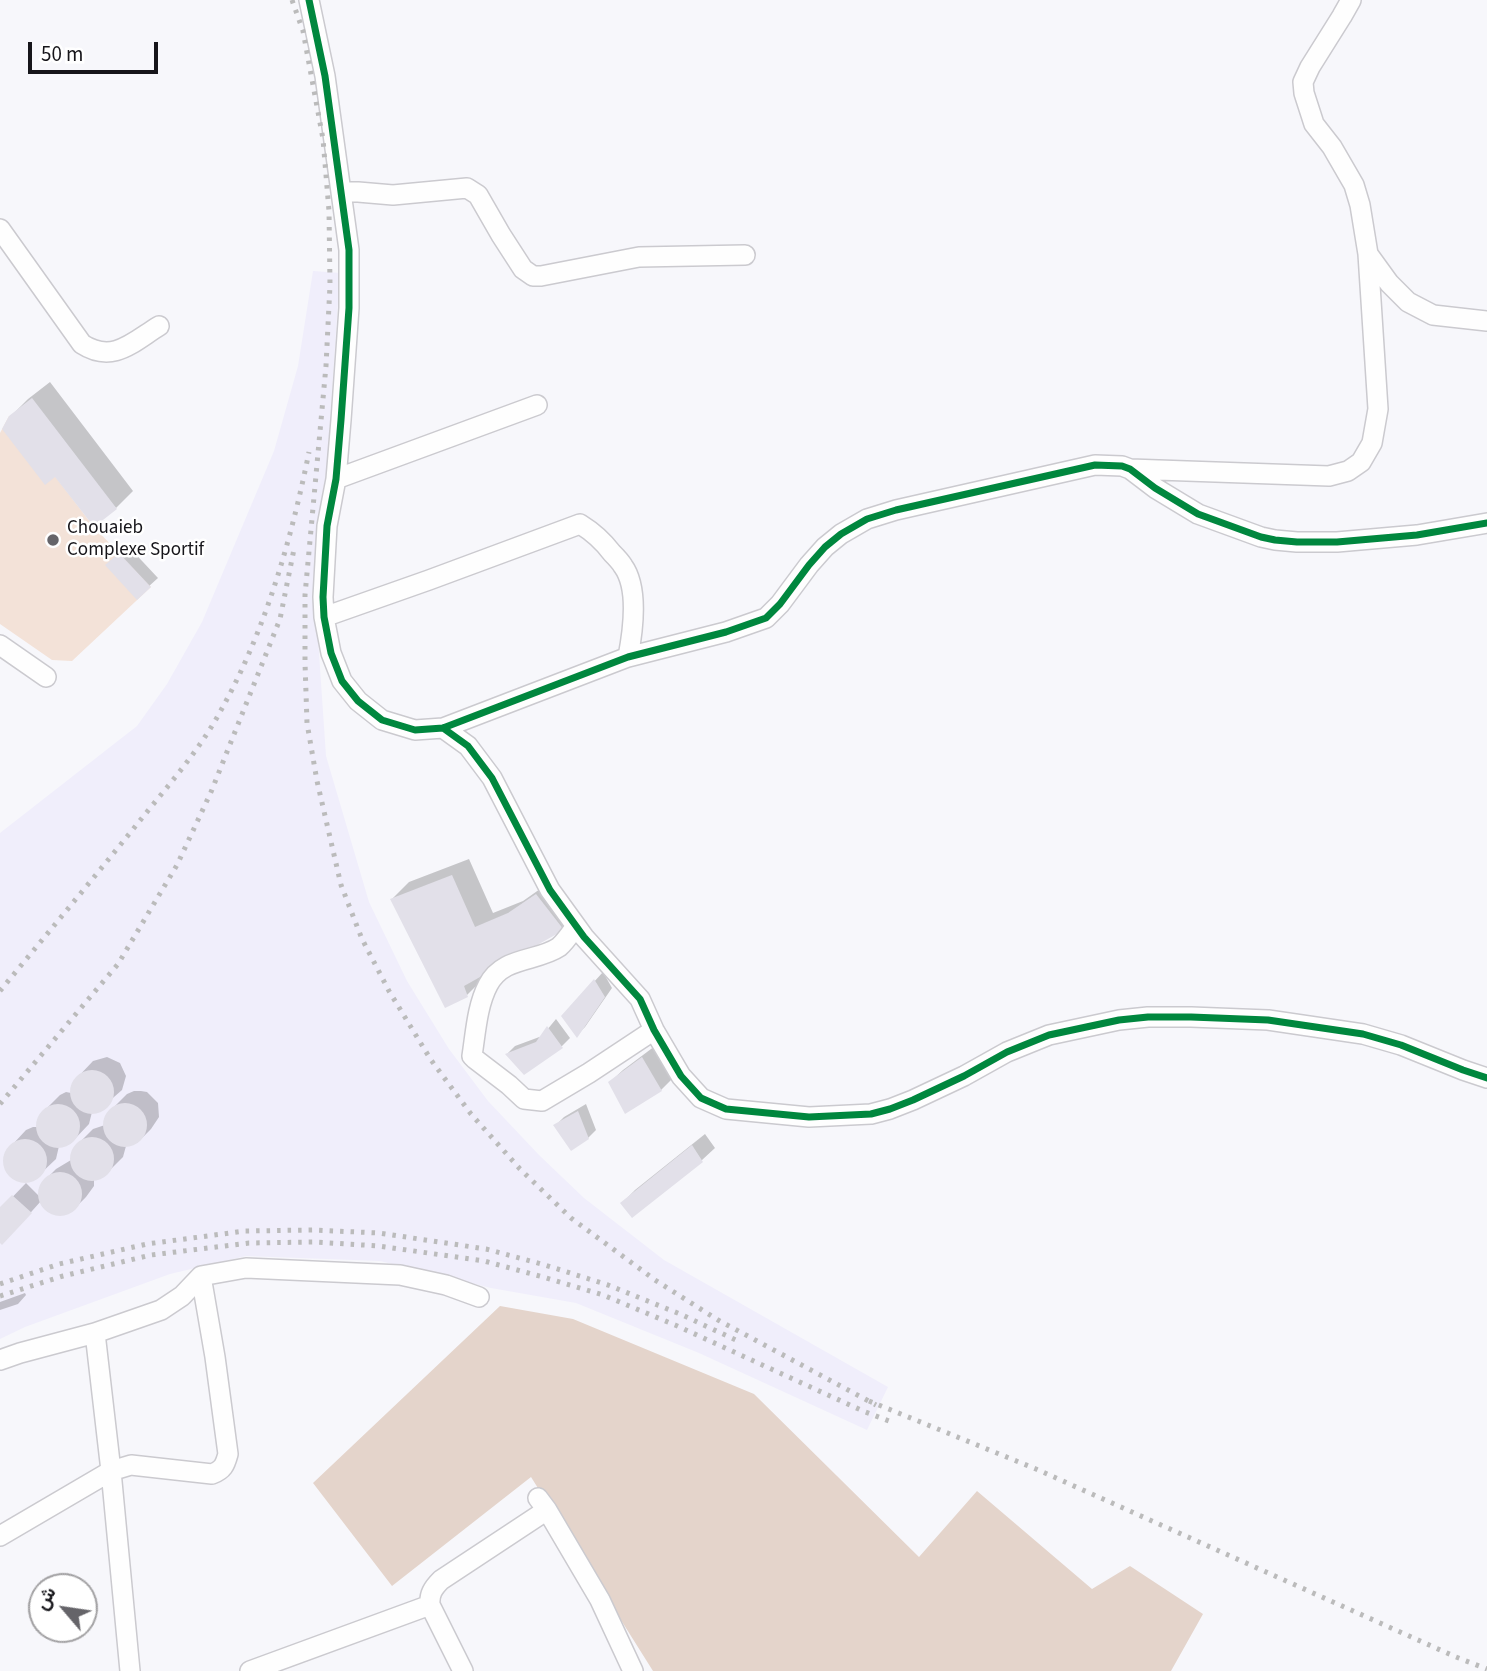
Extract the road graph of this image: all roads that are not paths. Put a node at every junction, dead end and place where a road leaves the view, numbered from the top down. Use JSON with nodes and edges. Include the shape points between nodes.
{"nodes":[{"id":1,"x":309,"y":0,"type":"edge"},
{"id":2,"x":1351,"y":0,"type":"edge"},
{"id":3,"x":341,"y":192,"type":"junction"},
{"id":4,"x":0,"y":229,"type":"edge"},
{"id":5,"x":1368,"y":254,"type":"junction"},
{"id":6,"x":745,"y":255,"type":"dead end"},
{"id":7,"x":1487,"y":321,"type":"edge"},
{"id":8,"x":159,"y":326,"type":"dead end"},
{"id":9,"x":537,"y":405,"type":"dead end"},
{"id":10,"x":1130,"y":469,"type":"junction"},
{"id":11,"x":336,"y":479,"type":"junction"},
{"id":12,"x":1487,"y":523,"type":"edge"},
{"id":13,"x":324,"y":617,"type":"junction"},
{"id":14,"x":0,"y":645,"type":"edge"},
{"id":15,"x":628,"y":657,"type":"junction"},
{"id":16,"x":46,"y":677,"type":"dead end"},
{"id":17,"x":443,"y":728,"type":"junction"},
{"id":18,"x":576,"y":926,"type":"junction"},
{"id":19,"x":654,"y":1030,"type":"junction"},
{"id":20,"x":1487,"y":1078,"type":"edge"},
{"id":21,"x":201,"y":1276,"type":"junction"},
{"id":22,"x":479,"y":1297,"type":"dead end"},
{"id":23,"x":95,"y":1333,"type":"junction"},
{"id":24,"x":0,"y":1360,"type":"edge"},
{"id":25,"x":111,"y":1471,"type":"junction"},
{"id":26,"x":0,"y":1536,"type":"edge"},
{"id":27,"x":430,"y":1605,"type":"junction"},
{"id":28,"x":130,"y":1671,"type":"edge"},
{"id":29,"x":250,"y":1671,"type":"edge"},
{"id":30,"x":463,"y":1671,"type":"edge"},
{"id":31,"x":633,"y":1671,"type":"edge"}],
"edges":[{"from":1,"to":3,"type":"street"},
{"from":2,"to":5,"type":"street","via":[[1303,82],[1314,124],[1354,185]]},
{"from":3,"to":6,"type":"street","via":[[393,195],[467,188],[478,195],[500,236],[533,276],[639,257]]},
{"from":3,"to":11,"type":"street","via":[[349,250],[349,308]]},
{"from":4,"to":8,"type":"street","via":[[90,349],[114,352]]},
{"from":5,"to":7,"type":"street","via":[[1408,302],[1433,315]]},
{"from":5,"to":10,"type":"street","via":[[1378,409],[1372,443],[1362,462],[1329,475]]},
{"from":9,"to":11,"type":"street"},
{"from":10,"to":12,"type":"street","via":[[1198,514],[1275,540],[1350,541]]},
{"from":10,"to":15,"type":"street","via":[[1095,466],[867,519],[825,547],[766,618]]},
{"from":11,"to":13,"type":"street","via":[[327,526]]},
{"from":13,"to":15,"type":"street","via":[[580,524],[625,567],[634,624]]},
{"from":13,"to":17,"type":"street","via":[[342,681],[358,701],[382,720],[415,730]]},
{"from":14,"to":16,"type":"street"},
{"from":15,"to":17,"type":"street"},
{"from":17,"to":18,"type":"street","via":[[468,746],[492,778],[550,890]]},
{"from":18,"to":19,"type":"street","via":[[640,999]]},
{"from":18,"to":19,"type":"street","via":[[559,947],[511,964],[494,976],[482,1000],[472,1056],[524,1099],[542,1101]]},
{"from":19,"to":20,"type":"street","via":[[681,1076],[701,1098],[726,1109],[808,1117],[890,1109],[1049,1035],[1148,1017],[1268,1020],[1363,1034]]},
{"from":21,"to":22,"type":"street","via":[[246,1268],[400,1275]]},
{"from":21,"to":23,"type":"street","via":[[161,1310]]},
{"from":21,"to":25,"type":"street","via":[[226,1464],[212,1474],[131,1465]]},
{"from":23,"to":24,"type":"street"},
{"from":23,"to":25,"type":"street"},
{"from":25,"to":26,"type":"street"},
{"from":25,"to":28,"type":"street"},
{"from":27,"to":29,"type":"street"},
{"from":27,"to":30,"type":"street"},
{"from":27,"to":31,"type":"street","via":[[433,1587],[543,1504],[600,1600]]}]}
